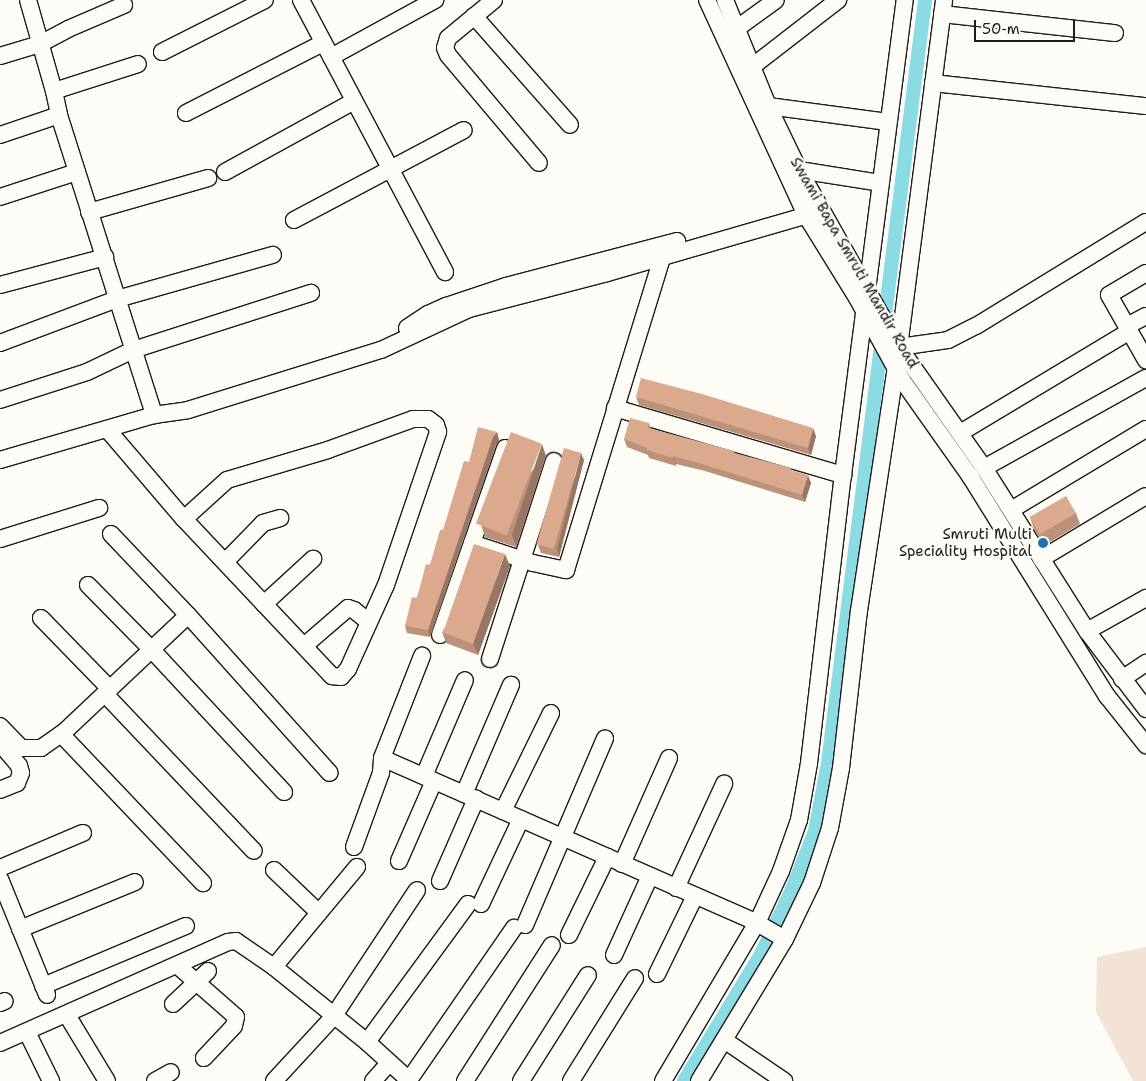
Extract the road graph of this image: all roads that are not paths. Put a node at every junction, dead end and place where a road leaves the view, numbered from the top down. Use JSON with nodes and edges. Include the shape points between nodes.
{"nodes":[{"id":1,"x":28,"y":0,"type":"edge"},
{"id":2,"x":266,"y":0,"type":"edge"},
{"id":3,"x":302,"y":0,"type":"edge"},
{"id":4,"x":435,"y":0,"type":"edge"},
{"id":5,"x":494,"y":0,"type":"edge"},
{"id":6,"x":707,"y":0,"type":"edge"},
{"id":7,"x":725,"y":0,"type":"edge"},
{"id":8,"x":776,"y":0,"type":"edge"},
{"id":9,"x":838,"y":0,"type":"edge"},
{"id":10,"x":905,"y":0,"type":"edge"},
{"id":11,"x":124,"y":5,"type":"dead end"},
{"id":12,"x":943,"y":7,"type":"edge"},
{"id":13,"x":474,"y":16,"type":"junction"},
{"id":14,"x":736,"y":29,"type":"junction"},
{"id":15,"x":1115,"y":33,"type":"dead end"},
{"id":16,"x":40,"y":44,"type":"junction"},
{"id":17,"x":327,"y":50,"type":"junction"},
{"id":18,"x":162,"y":52,"type":"dead end"},
{"id":19,"x":0,"y":56,"type":"edge"},
{"id":20,"x":138,"y":64,"type":"dead end"},
{"id":21,"x":753,"y":66,"type":"junction"},
{"id":22,"x":933,"y":83,"type":"junction"},
{"id":23,"x":54,"y":91,"type":"junction"},
{"id":24,"x":354,"y":101,"type":"junction"},
{"id":25,"x":768,"y":106,"type":"junction"},
{"id":26,"x":1146,"y":106,"type":"edge"},
{"id":27,"x":186,"y":113,"type":"dead end"},
{"id":28,"x":59,"y":115,"type":"junction"},
{"id":29,"x":888,"y":122,"type":"junction"},
{"id":30,"x":570,"y":125,"type":"dead end"},
{"id":31,"x":464,"y":130,"type":"dead end"},
{"id":32,"x":0,"y":135,"type":"edge"},
{"id":33,"x":539,"y":163,"type":"dead end"},
{"id":34,"x":391,"y":170,"type":"junction"},
{"id":35,"x":799,"y":170,"type":"junction"},
{"id":36,"x":77,"y":172,"type":"junction"},
{"id":37,"x":225,"y":172,"type":"dead end"},
{"id":38,"x":208,"y":178,"type":"dead end"},
{"id":39,"x":880,"y":183,"type":"junction"},
{"id":40,"x":0,"y":197,"type":"edge"},
{"id":41,"x":812,"y":209,"type":"junction"},
{"id":42,"x":90,"y":212,"type":"junction"},
{"id":43,"x":294,"y":220,"type":"dead end"},
{"id":44,"x":1146,"y":222,"type":"edge"},
{"id":45,"x":665,"y":250,"type":"junction"},
{"id":46,"x":273,"y":255,"type":"dead end"},
{"id":47,"x":105,"y":258,"type":"junction"},
{"id":48,"x":445,"y":272,"type":"dead end"},
{"id":49,"x":1146,"y":273,"type":"edge"},
{"id":50,"x":0,"y":285,"type":"edge"},
{"id":51,"x":867,"y":291,"type":"junction"},
{"id":52,"x":311,"y":293,"type":"dead end"},
{"id":53,"x":117,"y":299,"type":"junction"},
{"id":54,"x":864,"y":312,"type":"junction"},
{"id":55,"x":1146,"y":316,"type":"edge"},
{"id":56,"x":1129,"y":329,"type":"junction"},
{"id":57,"x":0,"y":343,"type":"edge"},
{"id":58,"x":899,"y":347,"type":"junction"},
{"id":59,"x":133,"y":350,"type":"junction"},
{"id":60,"x":1145,"y":357,"type":"edge"},
{"id":61,"x":896,"y":369,"type":"junction"},
{"id":62,"x":1146,"y":378,"type":"edge"},
{"id":63,"x":0,"y":400,"type":"edge"},
{"id":64,"x":615,"y":408,"type":"junction"},
{"id":65,"x":161,"y":414,"type":"junction"},
{"id":66,"x":107,"y":429,"type":"junction"},
{"id":67,"x":1146,"y":430,"type":"edge"},
{"id":68,"x":960,"y":433,"type":"junction"},
{"id":69,"x":505,"y":448,"type":"edge"},
{"id":70,"x":0,"y":460,"type":"edge"},
{"id":71,"x":554,"y":461,"type":"dead end"},
{"id":72,"x":984,"y":468,"type":"junction"},
{"id":73,"x":842,"y":475,"type":"junction"},
{"id":74,"x":1146,"y":496,"type":"edge"},
{"id":75,"x":99,"y":508,"type":"dead end"},
{"id":76,"x":1011,"y":510,"type":"junction"},
{"id":77,"x":280,"y":518,"type":"dead end"},
{"id":78,"x":184,"y":519,"type":"junction"},
{"id":79,"x":111,"y":534,"type":"dead end"},
{"id":80,"x":0,"y":540,"type":"edge"},
{"id":81,"x":472,"y":543,"type":"junction"},
{"id":82,"x":313,"y":559,"type":"dead end"},
{"id":83,"x":1041,"y":559,"type":"junction"},
{"id":84,"x":524,"y":560,"type":"junction"},
{"id":85,"x":225,"y":562,"type":"junction"},
{"id":86,"x":88,"y":585,"type":"dead end"},
{"id":87,"x":1146,"y":598,"type":"edge"},
{"id":88,"x":264,"y":604,"type":"junction"},
{"id":89,"x":188,"y":615,"type":"junction"},
{"id":90,"x":41,"y":618,"type":"dead end"},
{"id":91,"x":369,"y":622,"type":"junction"},
{"id":92,"x":1087,"y":631,"type":"junction"},
{"id":93,"x":440,"y":635,"type":"dead end"},
{"id":94,"x":304,"y":646,"type":"junction"},
{"id":95,"x":152,"y":650,"type":"junction"},
{"id":96,"x":422,"y":656,"type":"dead end"},
{"id":97,"x":490,"y":658,"type":"dead end"},
{"id":98,"x":1146,"y":664,"type":"edge"},
{"id":99,"x":1122,"y":679,"type":"junction"},
{"id":100,"x":465,"y":680,"type":"dead end"},
{"id":101,"x":511,"y":685,"type":"dead end"},
{"id":102,"x":108,"y":691,"type":"junction"},
{"id":103,"x":1146,"y":709,"type":"edge"},
{"id":104,"x":551,"y":713,"type":"dead end"},
{"id":105,"x":0,"y":726,"type":"edge"},
{"id":106,"x":61,"y":734,"type":"junction"},
{"id":107,"x":606,"y":738,"type":"dead end"},
{"id":108,"x":0,"y":743,"type":"edge"},
{"id":109,"x":1146,"y":745,"type":"edge"},
{"id":110,"x":382,"y":758,"type":"junction"},
{"id":111,"x":669,"y":758,"type":"dead end"},
{"id":112,"x":330,"y":773,"type":"dead end"},
{"id":113,"x":429,"y":778,"type":"junction"},
{"id":114,"x":724,"y":784,"type":"dead end"},
{"id":115,"x":0,"y":790,"type":"edge"},
{"id":116,"x":284,"y":792,"type":"dead end"},
{"id":117,"x":470,"y":797,"type":"junction"},
{"id":118,"x":503,"y":811,"type":"junction"},
{"id":119,"x":521,"y":819,"type":"junction"},
{"id":120,"x":83,"y":833,"type":"dead end"},
{"id":121,"x":562,"y":837,"type":"junction"},
{"id":122,"x":354,"y":847,"type":"dead end"},
{"id":123,"x":254,"y":851,"type":"dead end"},
{"id":124,"x":607,"y":857,"type":"junction"},
{"id":125,"x":400,"y":861,"type":"dead end"},
{"id":126,"x":622,"y":864,"type":"junction"},
{"id":127,"x":357,"y":867,"type":"dead end"},
{"id":128,"x":0,"y":868,"type":"edge"},
{"id":129,"x":274,"y":870,"type":"dead end"},
{"id":130,"x":650,"y":876,"type":"junction"},
{"id":131,"x":0,"y":879,"type":"edge"},
{"id":132,"x":440,"y":881,"type":"dead end"},
{"id":133,"x":135,"y":882,"type":"dead end"},
{"id":134,"x":203,"y":883,"type":"dead end"},
{"id":135,"x":676,"y":888,"type":"junction"},
{"id":136,"x":417,"y":890,"type":"dead end"},
{"id":137,"x":694,"y":896,"type":"junction"},
{"id":138,"x":319,"y":913,"type":"junction"},
{"id":139,"x":757,"y":923,"type":"junction"},
{"id":140,"x":186,"y":926,"type":"dead end"},
{"id":141,"x":20,"y":930,"type":"junction"},
{"id":142,"x":569,"y":935,"type":"dead end"},
{"id":143,"x":784,"y":938,"type":"junction"},
{"id":144,"x":552,"y":945,"type":"dead end"},
{"id":145,"x":614,"y":955,"type":"dead end"},
{"id":146,"x":178,"y":966,"type":"junction"},
{"id":147,"x":274,"y":967,"type":"junction"},
{"id":148,"x":657,"y":974,"type":"dead end"},
{"id":149,"x":588,"y":975,"type":"dead end"},
{"id":150,"x":202,"y":977,"type":"junction"},
{"id":151,"x":635,"y":978,"type":"dead end"},
{"id":152,"x":173,"y":1004,"type":"dead end"},
{"id":153,"x":67,"y":1015,"type":"junction"},
{"id":154,"x":333,"y":1017,"type":"junction"},
{"id":155,"x":27,"y":1032,"type":"junction"},
{"id":156,"x":724,"y":1040,"type":"junction"},
{"id":157,"x":366,"y":1042,"type":"junction"},
{"id":158,"x":0,"y":1043,"type":"edge"},
{"id":159,"x":204,"y":1058,"type":"dead end"},
{"id":160,"x":390,"y":1063,"type":"junction"},
{"id":161,"x":170,"y":1072,"type":"dead end"},
{"id":162,"x":51,"y":1081,"type":"edge"},
{"id":163,"x":107,"y":1081,"type":"edge"},
{"id":164,"x":155,"y":1081,"type":"edge"},
{"id":165,"x":274,"y":1081,"type":"edge"},
{"id":166,"x":373,"y":1081,"type":"edge"},
{"id":167,"x":410,"y":1081,"type":"edge"},
{"id":168,"x":465,"y":1081,"type":"edge"},
{"id":169,"x":521,"y":1081,"type":"edge"},
{"id":170,"x":571,"y":1081,"type":"edge"},
{"id":171,"x":663,"y":1081,"type":"edge"},
{"id":172,"x":699,"y":1081,"type":"edge"},
{"id":173,"x":784,"y":1081,"type":"edge"}],
"edges":[{"from":1,"to":16,"type":"street"},
{"from":2,"to":18,"type":"street"},
{"from":3,"to":17,"type":"street"},
{"from":4,"to":17,"type":"street"},
{"from":5,"to":13,"type":"street"},
{"from":6,"to":41,"type":"street"},
{"from":7,"to":14,"type":"street","name":"Swami Bapa Smruti Mandir Road"},
{"from":8,"to":14,"type":"street"},
{"from":9,"to":21,"type":"street"},
{"from":10,"to":29,"type":"street"},
{"from":11,"to":16,"type":"street"},
{"from":12,"to":15,"type":"street"},
{"from":12,"to":22,"type":"street"},
{"from":13,"to":30,"type":"street"},
{"from":13,"to":33,"type":"street","via":[[448,38],[448,55]]},
{"from":14,"to":21,"type":"street","name":"Swami Bapa Smruti Mandir Road"},
{"from":16,"to":19,"type":"street"},
{"from":16,"to":23,"type":"street"},
{"from":17,"to":24,"type":"street"},
{"from":17,"to":27,"type":"street"},
{"from":20,"to":23,"type":"street"},
{"from":21,"to":25,"type":"street","name":"Swami Bapa Smruti Mandir Road"},
{"from":22,"to":26,"type":"street"},
{"from":22,"to":58,"type":"street"},
{"from":23,"to":28,"type":"street"},
{"from":24,"to":34,"type":"street"},
{"from":24,"to":37,"type":"street"},
{"from":25,"to":29,"type":"street"},
{"from":25,"to":35,"type":"street","name":"Swami Bapa Smruti Mandir Road"},
{"from":28,"to":32,"type":"street"},
{"from":28,"to":36,"type":"street"},
{"from":29,"to":39,"type":"street"},
{"from":31,"to":34,"type":"street"},
{"from":34,"to":43,"type":"street"},
{"from":34,"to":48,"type":"street"},
{"from":35,"to":39,"type":"street"},
{"from":35,"to":41,"type":"street","name":"Swami Bapa Smruti Mandir Road"},
{"from":36,"to":40,"type":"street"},
{"from":36,"to":42,"type":"street"},
{"from":38,"to":42,"type":"street"},
{"from":39,"to":51,"type":"street"},
{"from":41,"to":45,"type":"street"},
{"from":41,"to":51,"type":"street","name":"Swami Bapa Smruti Mandir Road"},
{"from":41,"to":54,"type":"street"},
{"from":42,"to":47,"type":"street"},
{"from":44,"to":58,"type":"street","via":[[976,326],[948,340]]},
{"from":45,"to":64,"type":"street"},
{"from":45,"to":65,"type":"street","via":[[470,310],[410,332],[381,350],[188,410]]},
{"from":46,"to":53,"type":"street"},
{"from":47,"to":50,"type":"street"},
{"from":47,"to":53,"type":"street"},
{"from":49,"to":56,"type":"street","via":[[1109,295]]},
{"from":51,"to":54,"type":"street"},
{"from":51,"to":58,"type":"street","name":"Swami Bapa Smruti Mandir Road"},
{"from":52,"to":59,"type":"street"},
{"from":53,"to":57,"type":"street"},
{"from":53,"to":59,"type":"street"},
{"from":54,"to":61,"type":"street"},
{"from":54,"to":73,"type":"street"},
{"from":55,"to":56,"type":"street"},
{"from":56,"to":60,"type":"street"},
{"from":56,"to":68,"type":"street"},
{"from":58,"to":61,"type":"street"},
{"from":58,"to":68,"type":"street","name":"Swami Bapa Smruti Mandir Road"},
{"from":59,"to":63,"type":"street","via":[[87,372]]},
{"from":59,"to":65,"type":"street"},
{"from":61,"to":109,"type":"street","via":[[970,476],[1107,696]]},
{"from":61,"to":143,"type":"street","via":[[830,828],[812,883]]},
{"from":62,"to":72,"type":"street"},
{"from":64,"to":73,"type":"street"},
{"from":64,"to":84,"type":"street","via":[[566,570]]},
{"from":65,"to":66,"type":"street"},
{"from":66,"to":70,"type":"street"},
{"from":66,"to":78,"type":"street"},
{"from":67,"to":76,"type":"street"},
{"from":68,"to":72,"type":"street","name":"Swami Bapa Smruti Mandir Road"},
{"from":69,"to":81,"type":"street"},
{"from":71,"to":84,"type":"street"},
{"from":72,"to":76,"type":"street","name":"Swami Bapa Smruti Mandir Road"},
{"from":73,"to":139,"type":"street","via":[[809,763],[799,820],[782,871]]},
{"from":74,"to":83,"type":"street"},
{"from":75,"to":80,"type":"street"},
{"from":76,"to":83,"type":"street","name":"Swami Bapa Smruti Mandir Road"},
{"from":77,"to":85,"type":"street","via":[[263,523]]},
{"from":78,"to":85,"type":"street"},
{"from":78,"to":91,"type":"street","via":[[226,480],[328,450],[413,420],[428,419],[436,425],[438,432],[386,585]]},
{"from":79,"to":89,"type":"street"},
{"from":81,"to":84,"type":"street"},
{"from":81,"to":93,"type":"street"},
{"from":82,"to":88,"type":"street"},
{"from":83,"to":92,"type":"street","name":"Swami Bapa Smruti Mandir Road"},
{"from":84,"to":97,"type":"street"},
{"from":85,"to":88,"type":"street"},
{"from":86,"to":95,"type":"street"},
{"from":87,"to":92,"type":"street"},
{"from":88,"to":94,"type":"street"},
{"from":89,"to":95,"type":"street"},
{"from":89,"to":112,"type":"street"},
{"from":90,"to":102,"type":"street"},
{"from":91,"to":94,"type":"street","via":[[348,608]]},
{"from":91,"to":94,"type":"street","via":[[348,669],[341,677],[332,676]]},
{"from":92,"to":99,"type":"street","name":"Swami Bapa Smruti Mandir Road"},
{"from":95,"to":102,"type":"street"},
{"from":95,"to":116,"type":"street"},
{"from":96,"to":110,"type":"street"},
{"from":98,"to":99,"type":"street"},
{"from":99,"to":103,"type":"street","name":"Swami Bapa Smruti Mandir Road"},
{"from":100,"to":113,"type":"street"},
{"from":101,"to":117,"type":"street"},
{"from":102,"to":106,"type":"street"},
{"from":102,"to":123,"type":"street"},
{"from":104,"to":118,"type":"street"},
{"from":105,"to":106,"type":"street","via":[[21,748],[41,748]]},
{"from":106,"to":134,"type":"street"},
{"from":107,"to":121,"type":"street"},
{"from":108,"to":115,"type":"street","via":[[20,773],[17,782]]},
{"from":110,"to":113,"type":"street"},
{"from":110,"to":122,"type":"street","via":[[381,773]]},
{"from":111,"to":126,"type":"street"},
{"from":113,"to":117,"type":"street"},
{"from":113,"to":125,"type":"street"},
{"from":114,"to":135,"type":"street"},
{"from":117,"to":118,"type":"street"},
{"from":117,"to":132,"type":"street"},
{"from":118,"to":119,"type":"street"},
{"from":119,"to":121,"type":"street"},
{"from":119,"to":157,"type":"street","via":[[475,904]]},
{"from":120,"to":128,"type":"street"},
{"from":121,"to":124,"type":"street"},
{"from":121,"to":167,"type":"street","via":[[520,926]]},
{"from":124,"to":126,"type":"street"},
{"from":124,"to":142,"type":"street"},
{"from":126,"to":130,"type":"street"},
{"from":127,"to":138,"type":"street"},
{"from":129,"to":138,"type":"street"},
{"from":130,"to":135,"type":"street"},
{"from":130,"to":145,"type":"street"},
{"from":131,"to":141,"type":"street"},
{"from":133,"to":141,"type":"street"},
{"from":135,"to":137,"type":"street"},
{"from":136,"to":154,"type":"street"},
{"from":137,"to":139,"type":"street"},
{"from":137,"to":148,"type":"street"},
{"from":138,"to":147,"type":"street"},
{"from":139,"to":143,"type":"street"},
{"from":139,"to":171,"type":"street"},
{"from":140,"to":141,"type":"street","via":[[45,990]]},
{"from":143,"to":156,"type":"street"},
{"from":144,"to":168,"type":"street"},
{"from":146,"to":147,"type":"street","via":[[236,941]]},
{"from":146,"to":150,"type":"street"},
{"from":146,"to":153,"type":"street"},
{"from":147,"to":154,"type":"street"},
{"from":149,"to":169,"type":"street"},
{"from":150,"to":152,"type":"street"},
{"from":150,"to":159,"type":"street","via":[[236,1017],[234,1026]]},
{"from":151,"to":170,"type":"street"},
{"from":153,"to":155,"type":"street"},
{"from":153,"to":163,"type":"street"},
{"from":154,"to":157,"type":"street"},
{"from":154,"to":165,"type":"street"},
{"from":155,"to":158,"type":"street"},
{"from":155,"to":162,"type":"street"},
{"from":156,"to":172,"type":"street"},
{"from":156,"to":173,"type":"street"},
{"from":157,"to":160,"type":"street"},
{"from":160,"to":166,"type":"street"},
{"from":160,"to":167,"type":"street"},
{"from":161,"to":164,"type":"street"}]}
